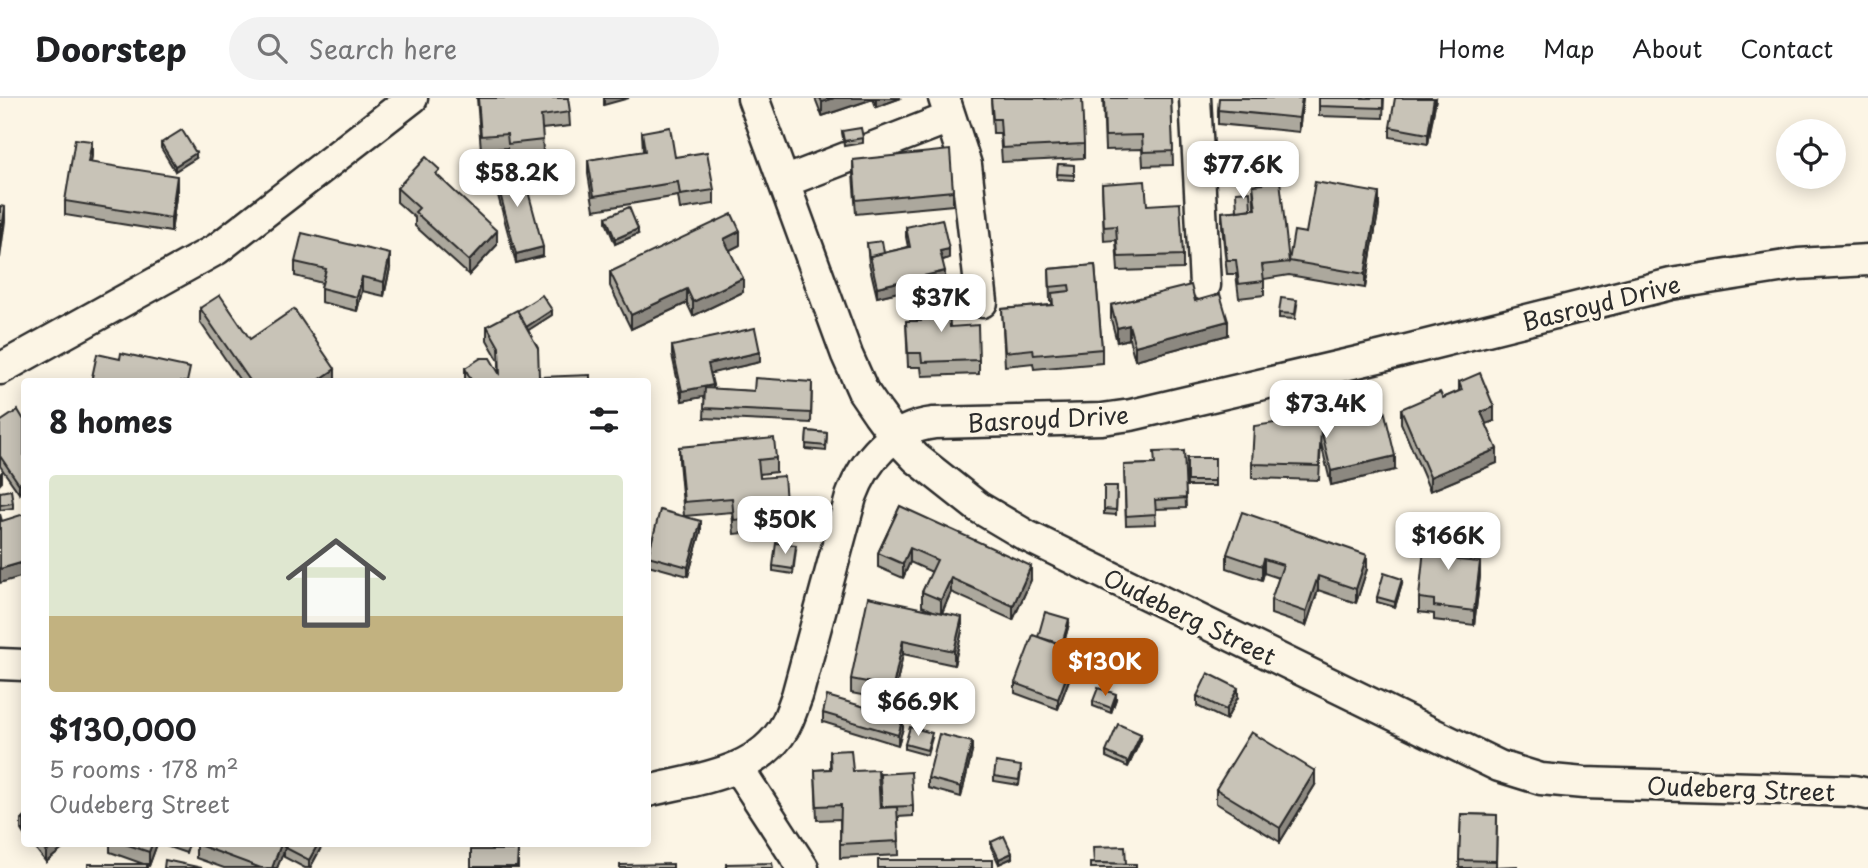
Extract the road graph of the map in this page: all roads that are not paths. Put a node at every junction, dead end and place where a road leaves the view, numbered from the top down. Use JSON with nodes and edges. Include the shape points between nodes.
{"nodes":[{"id":1,"x":412,"y":98,"type":"edge"},
{"id":2,"x":753,"y":98,"type":"edge"},
{"id":3,"x":1195,"y":98,"type":"edge"},
{"id":4,"x":947,"y":108,"type":"edge"},
{"id":5,"x":784,"y":182,"type":"junction"},
{"id":6,"x":1868,"y":260,"type":"edge"},
{"id":7,"x":1205,"y":285,"type":"dead end"},
{"id":8,"x":982,"y":302,"type":"dead end"},
{"id":9,"x":0,"y":369,"type":"edge"},
{"id":10,"x":895,"y":436,"type":"junction"},
{"id":11,"x":0,"y":664,"type":"edge"},
{"id":12,"x":21,"y":665,"type":"edge"},
{"id":13,"x":738,"y":768,"type":"junction"},
{"id":14,"x":651,"y":790,"type":"edge"},
{"id":15,"x":1868,"y":794,"type":"edge"},
{"id":16,"x":803,"y":868,"type":"edge"}],
"edges":[{"from":1,"to":9,"type":"street","via":[[217,249]]},
{"from":2,"to":5,"type":"street","name":"Oudeberg Street"},
{"from":3,"to":7,"type":"street"},
{"from":4,"to":5,"type":"street"},
{"from":4,"to":8,"type":"street","via":[[966,165]]},
{"from":5,"to":10,"type":"street","name":"Oudeberg Street","via":[[847,355],[863,391]]},
{"from":6,"to":10,"type":"street","name":"Basroyd Drive","via":[[1798,264],[1671,284],[1131,415],[934,424]]},
{"from":10,"to":13,"type":"street","name":"Basroyd Drive","via":[[866,464],[851,497],[811,650],[785,726],[763,753]]},
{"from":10,"to":15,"type":"street","name":"Oudeberg Street","via":[[947,484],[1027,536],[1499,766],[1541,779],[1584,783]]},
{"from":11,"to":12,"type":"street"},
{"from":13,"to":14,"type":"street","name":"Basroyd Drive"},
{"from":13,"to":16,"type":"street"}]}
